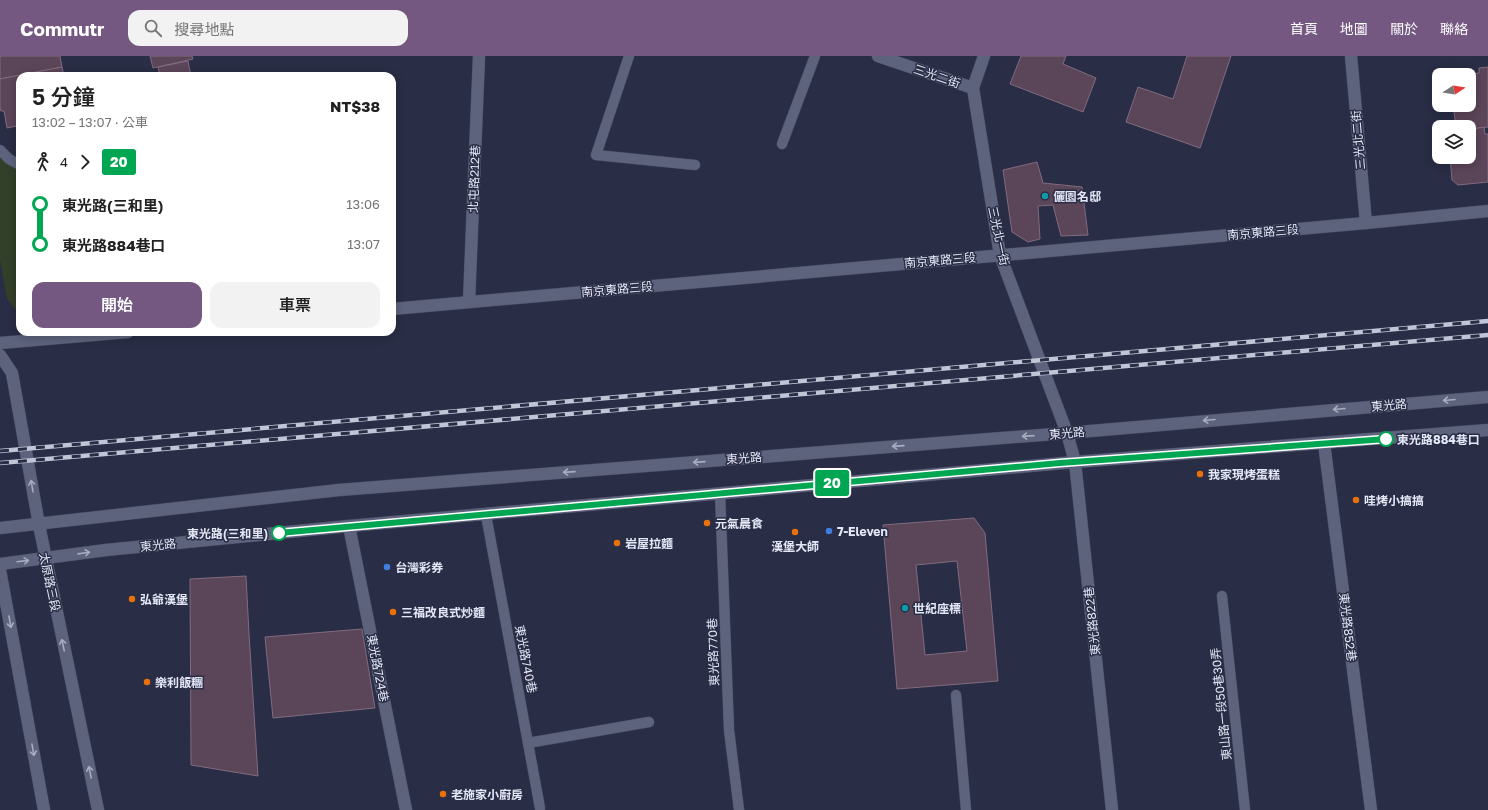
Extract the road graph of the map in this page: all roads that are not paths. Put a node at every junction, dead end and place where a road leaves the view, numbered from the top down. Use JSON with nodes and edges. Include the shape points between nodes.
{"nodes":[{"id":1,"x":479,"y":56,"type":"edge"},
{"id":2,"x":629,"y":56,"type":"edge"},
{"id":3,"x":816,"y":56,"type":"edge"},
{"id":4,"x":878,"y":56,"type":"edge"},
{"id":5,"x":984,"y":56,"type":"edge"},
{"id":6,"x":1351,"y":56,"type":"edge"},
{"id":7,"x":973,"y":88,"type":"junction"},
{"id":8,"x":782,"y":144,"type":"dead end"},
{"id":9,"x":0,"y":150,"type":"edge"},
{"id":10,"x":16,"y":163,"type":"edge"},
{"id":11,"x":695,"y":165,"type":"dead end"},
{"id":12,"x":1488,"y":211,"type":"edge"},
{"id":13,"x":1366,"y":224,"type":"junction"},
{"id":14,"x":1000,"y":255,"type":"junction"},
{"id":15,"x":469,"y":302,"type":"junction"},
{"id":16,"x":396,"y":309,"type":"edge"},
{"id":17,"x":81,"y":336,"type":"edge"},
{"id":18,"x":0,"y":343,"type":"edge"},
{"id":19,"x":0,"y":356,"type":"edge"},
{"id":20,"x":1488,"y":397,"type":"edge"},
{"id":21,"x":1488,"y":430,"type":"edge"},
{"id":22,"x":1067,"y":433,"type":"junction"},
{"id":23,"x":1324,"y":443,"type":"junction"},
{"id":24,"x":1075,"y":462,"type":"junction"},
{"id":25,"x":720,"y":493,"type":"junction"},
{"id":26,"x":486,"y":515,"type":"junction"},
{"id":27,"x":39,"y":525,"type":"junction"},
{"id":28,"x":349,"y":526,"type":"junction"},
{"id":29,"x":0,"y":528,"type":"edge"},
{"id":30,"x":46,"y":559,"type":"junction"},
{"id":31,"x":0,"y":564,"type":"edge"},
{"id":32,"x":0,"y":570,"type":"edge"},
{"id":33,"x":1222,"y":596,"type":"dead end"},
{"id":34,"x":956,"y":694,"type":"dead end"},
{"id":35,"x":649,"y":722,"type":"dead end"},
{"id":36,"x":528,"y":743,"type":"junction"},
{"id":37,"x":540,"y":808,"type":"dead end"},
{"id":38,"x":44,"y":810,"type":"edge"},
{"id":39,"x":98,"y":810,"type":"edge"},
{"id":40,"x":406,"y":810,"type":"edge"},
{"id":41,"x":739,"y":810,"type":"edge"},
{"id":42,"x":966,"y":810,"type":"edge"},
{"id":43,"x":1112,"y":810,"type":"edge"},
{"id":44,"x":1245,"y":810,"type":"edge"},
{"id":45,"x":1371,"y":810,"type":"edge"}],
"edges":[{"from":1,"to":15,"type":"street","name":"北屯路212巷"},
{"from":2,"to":11,"type":"lane","via":[[596,155]]},
{"from":3,"to":8,"type":"lane"},
{"from":4,"to":7,"type":"street","name":"三光二街"},
{"from":5,"to":7,"type":"street","name":"三光北一街"},
{"from":6,"to":13,"type":"street","name":"三光北二街"},
{"from":7,"to":14,"type":"street","name":"三光北一街"},
{"from":9,"to":10,"type":"lane"},
{"from":12,"to":13,"type":"street","name":"南京東路三段"},
{"from":13,"to":14,"type":"street","name":"南京東路三段"},
{"from":14,"to":15,"type":"street","name":"南京東路三段"},
{"from":14,"to":22,"type":"street","name":"三光北一街"},
{"from":15,"to":16,"type":"street","name":"南京東路三段"},
{"from":17,"to":18,"type":"street"},
{"from":27,"to":19,"type":"street","name":"太原路三段","one_way":true,"via":[[12,373]]},
{"from":20,"to":22,"type":"street","name":"東光路","one_way":true},
{"from":21,"to":23,"type":"street","name":"東光路"},
{"from":22,"to":24,"type":"street","name":"東光路822巷"},
{"from":22,"to":27,"type":"street","name":"東光路","one_way":true,"via":[[339,490]]},
{"from":23,"to":24,"type":"street","name":"東光路"},
{"from":23,"to":45,"type":"street","name":"東光路852巷"},
{"from":24,"to":25,"type":"street","name":"東光路"},
{"from":24,"to":43,"type":"street","name":"東光路822巷"},
{"from":25,"to":26,"type":"street","name":"東光路"},
{"from":25,"to":41,"type":"lane","name":"東光路770巷","via":[[729,730]]},
{"from":26,"to":28,"type":"street","name":"東光路"},
{"from":26,"to":36,"type":"lane","name":"東光路740巷"},
{"from":27,"to":29,"type":"street","name":"東光路"},
{"from":27,"to":30,"type":"street","name":"太原路三段"},
{"from":30,"to":28,"type":"street","name":"東光路","one_way":true,"via":[[106,550]]},
{"from":28,"to":40,"type":"street","name":"東光路724巷"},
{"from":31,"to":30,"type":"street","name":"東光路","one_way":true},
{"from":39,"to":30,"type":"street","name":"太原路三段","one_way":true},
{"from":32,"to":38,"type":"street","one_way":true},
{"from":33,"to":44,"type":"lane","name":"東山路一段50巷30弄"},
{"from":34,"to":42,"type":"lane"},
{"from":35,"to":36,"type":"lane"},
{"from":36,"to":37,"type":"lane","name":"東光路740巷"}]}
